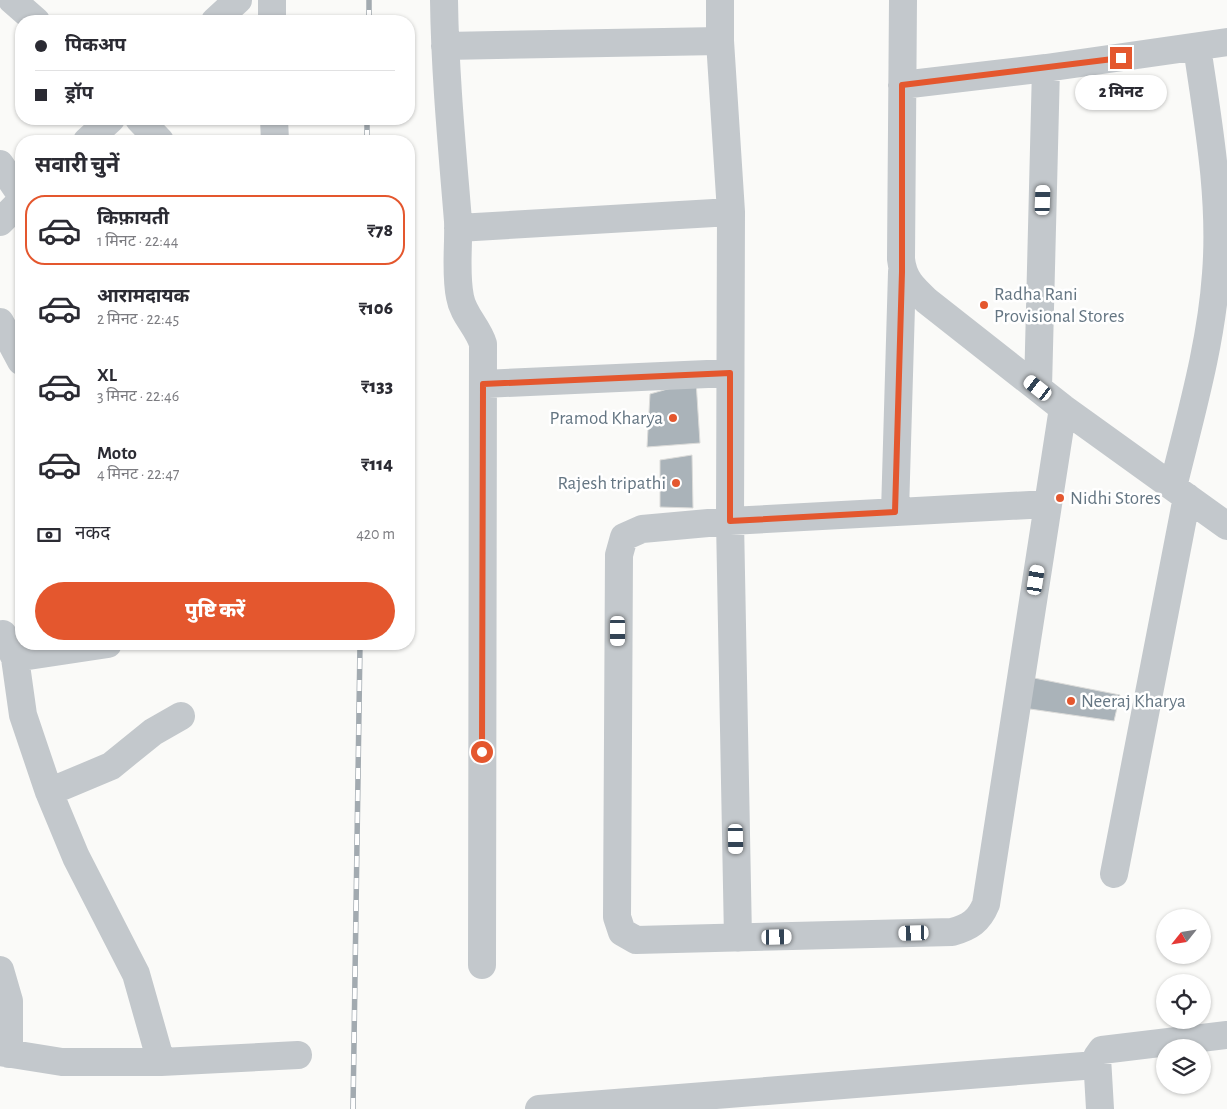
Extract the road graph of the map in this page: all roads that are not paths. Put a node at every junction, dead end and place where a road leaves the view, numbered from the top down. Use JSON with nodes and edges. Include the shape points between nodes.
{"nodes":[{"id":1,"x":12,"y":0,"type":"edge"},
{"id":2,"x":238,"y":0,"type":"edge"},
{"id":3,"x":272,"y":0,"type":"edge"},
{"id":4,"x":444,"y":0,"type":"edge"},
{"id":5,"x":720,"y":0,"type":"edge"},
{"id":6,"x":903,"y":0,"type":"edge"},
{"id":7,"x":29,"y":15,"type":"edge"},
{"id":8,"x":222,"y":15,"type":"edge"},
{"id":9,"x":272,"y":15,"type":"edge"},
{"id":10,"x":720,"y":41,"type":"junction"},
{"id":11,"x":1227,"y":42,"type":"edge"},
{"id":12,"x":445,"y":46,"type":"junction"},
{"id":13,"x":1197,"y":47,"type":"junction"},
{"id":14,"x":1046,"y":68,"type":"junction"},
{"id":15,"x":902,"y":85,"type":"junction"},
{"id":16,"x":104,"y":125,"type":"edge"},
{"id":17,"x":145,"y":125,"type":"edge"},
{"id":18,"x":94,"y":135,"type":"edge"},
{"id":19,"x":154,"y":135,"type":"edge"},
{"id":20,"x":0,"y":164,"type":"edge"},
{"id":21,"x":15,"y":190,"type":"edge"},
{"id":22,"x":15,"y":207,"type":"edge"},
{"id":23,"x":731,"y":212,"type":"junction"},
{"id":24,"x":0,"y":222,"type":"edge"},
{"id":25,"x":458,"y":228,"type":"junction"},
{"id":26,"x":902,"y":272,"type":"junction"},
{"id":27,"x":0,"y":322,"type":"edge"},
{"id":28,"x":15,"y":350,"type":"edge"},
{"id":29,"x":730,"y":373,"type":"junction"},
{"id":30,"x":483,"y":384,"type":"junction"},
{"id":31,"x":1038,"y":388,"type":"junction"},
{"id":32,"x":1063,"y":408,"type":"junction"},
{"id":33,"x":1180,"y":492,"type":"junction"},
{"id":34,"x":1048,"y":504,"type":"junction"},
{"id":35,"x":895,"y":512,"type":"junction"},
{"id":36,"x":730,"y":521,"type":"junction"},
{"id":37,"x":1227,"y":526,"type":"edge"},
{"id":38,"x":8,"y":631,"type":"edge"},
{"id":39,"x":68,"y":650,"type":"edge"},
{"id":40,"x":15,"y":658,"type":"junction"},
{"id":41,"x":181,"y":716,"type":"dead end"},
{"id":42,"x":49,"y":792,"type":"junction"},
{"id":43,"x":1114,"y":874,"type":"dead end"},
{"id":44,"x":738,"y":938,"type":"junction"},
{"id":45,"x":482,"y":965,"type":"dead end"},
{"id":46,"x":0,"y":970,"type":"edge"},
{"id":47,"x":1227,"y":1035,"type":"edge"},
{"id":48,"x":4,"y":1053,"type":"edge"},
{"id":49,"x":298,"y":1055,"type":"dead end"},
{"id":50,"x":160,"y":1062,"type":"junction"},
{"id":51,"x":1096,"y":1065,"type":"junction"},
{"id":52,"x":539,"y":1109,"type":"edge"},
{"id":53,"x":1100,"y":1109,"type":"edge"}],
"edges":[{"from":1,"to":7,"type":"street"},
{"from":2,"to":8,"type":"street"},
{"from":3,"to":9,"type":"street"},
{"from":4,"to":12,"type":"street"},
{"from":5,"to":10,"type":"street"},
{"from":6,"to":15,"type":"street"},
{"from":10,"to":12,"type":"street"},
{"from":10,"to":23,"type":"street"},
{"from":11,"to":13,"type":"street"},
{"from":12,"to":25,"type":"street"},
{"from":13,"to":14,"type":"street"},
{"from":13,"to":33,"type":"street","via":[[1214,168],[1216,274]]},
{"from":14,"to":15,"type":"street"},
{"from":14,"to":31,"type":"street"},
{"from":15,"to":26,"type":"street"},
{"from":16,"to":18,"type":"street"},
{"from":17,"to":19,"type":"street"},
{"from":20,"to":21,"type":"street"},
{"from":22,"to":24,"type":"street"},
{"from":23,"to":25,"type":"street"},
{"from":23,"to":29,"type":"street"},
{"from":25,"to":30,"type":"street","via":[[459,296],[462,308],[476,327],[483,344]]},
{"from":26,"to":31,"type":"street","via":[[908,283],[927,301]]},
{"from":26,"to":35,"type":"street"},
{"from":27,"to":28,"type":"street"},
{"from":29,"to":30,"type":"street"},
{"from":29,"to":36,"type":"street"},
{"from":30,"to":45,"type":"street"},
{"from":31,"to":32,"type":"street"},
{"from":32,"to":33,"type":"street"},
{"from":32,"to":34,"type":"street"},
{"from":33,"to":37,"type":"street"},
{"from":33,"to":43,"type":"street"},
{"from":34,"to":35,"type":"street"},
{"from":34,"to":44,"type":"street","via":[[987,895],[981,916],[965,929],[952,932]]},
{"from":35,"to":36,"type":"street"},
{"from":36,"to":44,"type":"street"},
{"from":36,"to":44,"type":"street","via":[[642,529],[624,537],[620,544],[617,917],[622,932],[636,940]]},
{"from":38,"to":40,"type":"street"},
{"from":39,"to":40,"type":"street"},
{"from":40,"to":42,"type":"street","via":[[22,715]]},
{"from":41,"to":42,"type":"street","via":[[153,732],[111,766]]},
{"from":42,"to":50,"type":"street","via":[[76,857],[136,974]]},
{"from":46,"to":48,"type":"street","via":[[9,1002]]},
{"from":47,"to":51,"type":"street","via":[[1107,1048],[1098,1053]]},
{"from":48,"to":50,"type":"street","via":[[62,1062]]},
{"from":49,"to":50,"type":"street"},
{"from":51,"to":52,"type":"street"},
{"from":51,"to":53,"type":"street"}]}
